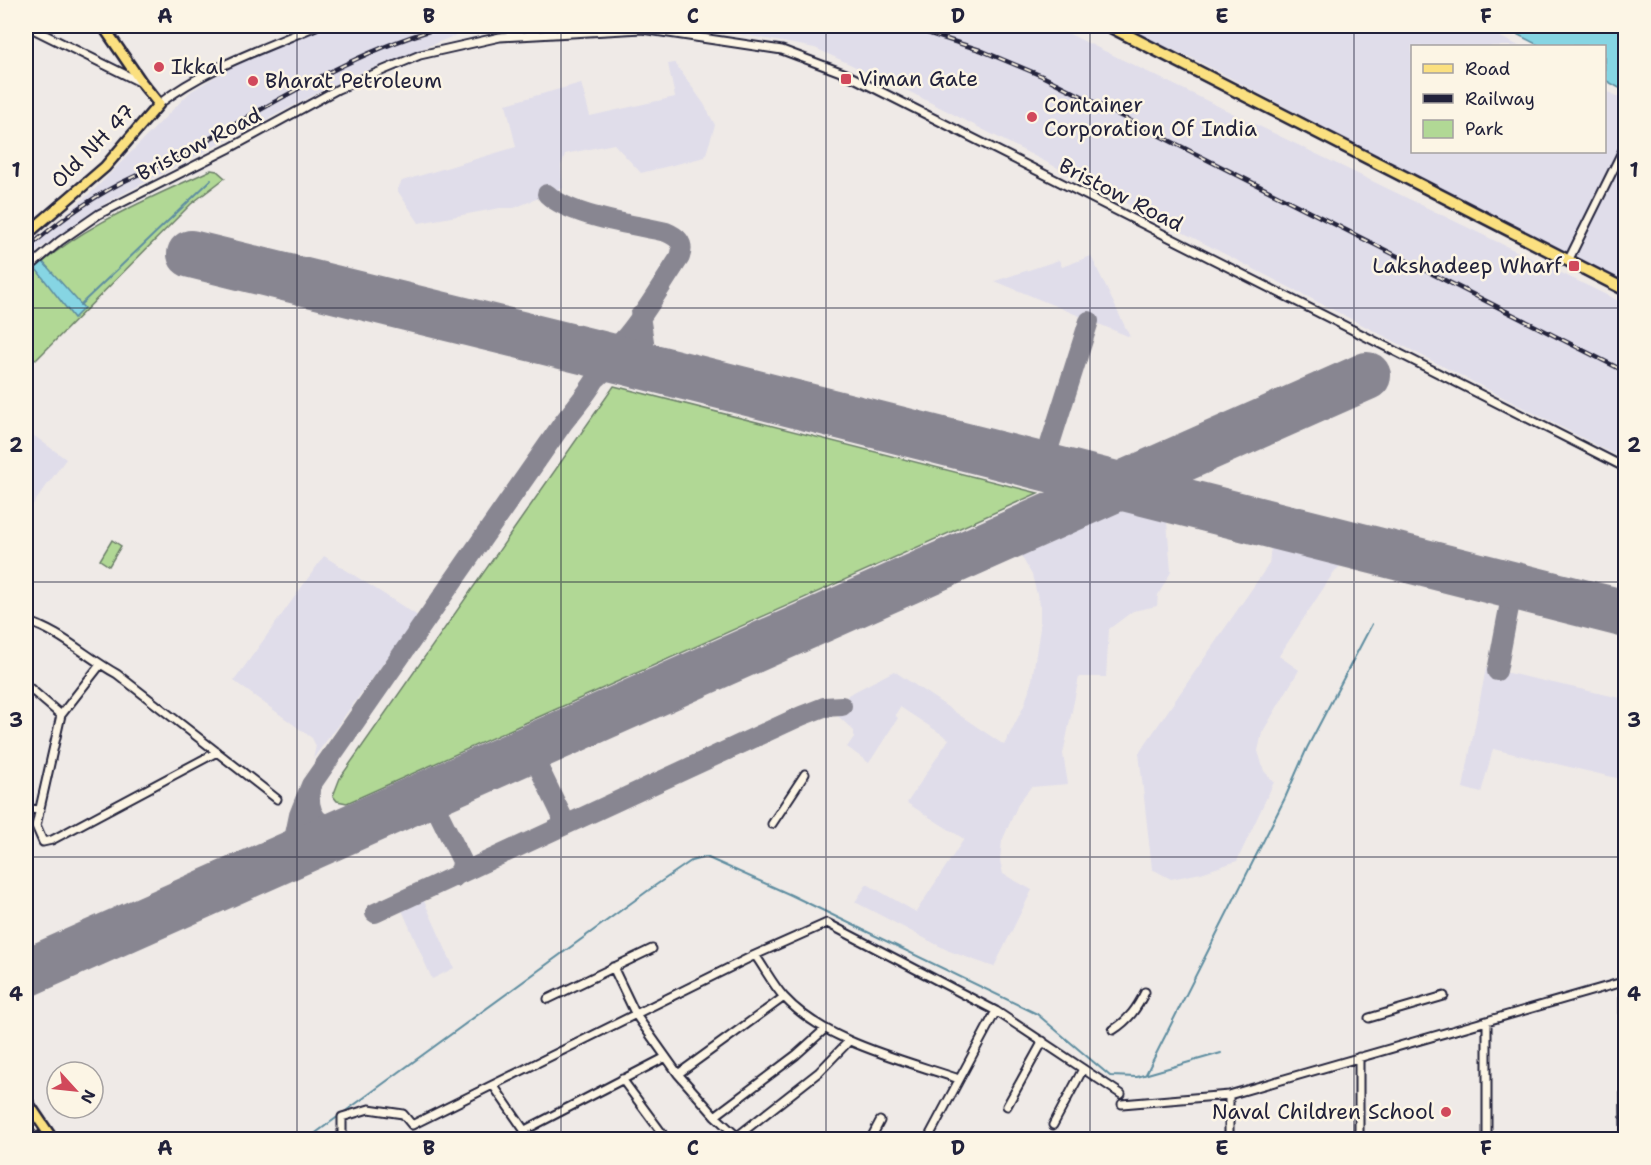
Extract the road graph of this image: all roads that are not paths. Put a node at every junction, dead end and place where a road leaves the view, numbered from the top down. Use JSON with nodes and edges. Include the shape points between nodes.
{"nodes":[{"id":1,"x":27,"y":26,"type":"edge"},
{"id":2,"x":103,"y":26,"type":"edge"},
{"id":3,"x":316,"y":26,"type":"edge"},
{"id":4,"x":1109,"y":26,"type":"edge"},
{"id":5,"x":142,"y":83,"type":"junction"},
{"id":6,"x":159,"y":104,"type":"junction"},
{"id":7,"x":1626,"y":144,"type":"edge"},
{"id":8,"x":26,"y":235,"type":"edge"},
{"id":9,"x":1568,"y":261,"type":"junction"},
{"id":10,"x":27,"y":269,"type":"edge"},
{"id":11,"x":1626,"y":290,"type":"edge"},
{"id":12,"x":1626,"y":468,"type":"edge"},
{"id":13,"x":26,"y":621,"type":"edge"},
{"id":14,"x":100,"y":665,"type":"junction"},
{"id":15,"x":26,"y":685,"type":"edge"},
{"id":16,"x":61,"y":714,"type":"junction"},
{"id":17,"x":217,"y":752,"type":"junction"},
{"id":18,"x":805,"y":774,"type":"dead end"},
{"id":19,"x":277,"y":799,"type":"dead end"},
{"id":20,"x":40,"y":810,"type":"junction"},
{"id":21,"x":26,"y":814,"type":"edge"},
{"id":22,"x":772,"y":824,"type":"dead end"},
{"id":23,"x":652,"y":949,"type":"dead end"},
{"id":24,"x":755,"y":955,"type":"junction"},
{"id":25,"x":613,"y":967,"type":"junction"},
{"id":26,"x":1625,"y":981,"type":"edge"},
{"id":27,"x":1145,"y":992,"type":"dead end"},
{"id":28,"x":1444,"y":996,"type":"dead end"},
{"id":29,"x":784,"y":997,"type":"junction"},
{"id":30,"x":548,"y":999,"type":"dead end"},
{"id":31,"x":996,"y":1011,"type":"junction"},
{"id":32,"x":636,"y":1015,"type":"junction"},
{"id":33,"x":1370,"y":1018,"type":"dead end"},
{"id":34,"x":1487,"y":1021,"type":"junction"},
{"id":35,"x":825,"y":1029,"type":"junction"},
{"id":36,"x":1113,"y":1030,"type":"dead end"},
{"id":37,"x":849,"y":1041,"type":"junction"},
{"id":38,"x":1043,"y":1041,"type":"junction"},
{"id":39,"x":666,"y":1057,"type":"junction"},
{"id":40,"x":1359,"y":1057,"type":"junction"},
{"id":41,"x":1083,"y":1069,"type":"junction"},
{"id":42,"x":678,"y":1074,"type":"junction"},
{"id":43,"x":622,"y":1079,"type":"junction"},
{"id":44,"x":959,"y":1079,"type":"junction"},
{"id":45,"x":493,"y":1085,"type":"junction"},
{"id":46,"x":1121,"y":1094,"type":"dead end"},
{"id":47,"x":1229,"y":1095,"type":"junction"},
{"id":48,"x":26,"y":1100,"type":"edge"},
{"id":49,"x":1122,"y":1104,"type":"dead end"},
{"id":50,"x":1007,"y":1106,"type":"dead end"},
{"id":51,"x":716,"y":1116,"type":"junction"},
{"id":52,"x":880,"y":1122,"type":"dead end"},
{"id":53,"x":1053,"y":1125,"type":"dead end"},
{"id":54,"x":525,"y":1130,"type":"junction"},
{"id":55,"x":736,"y":1139,"type":"edge"},
{"id":56,"x":53,"y":1140,"type":"edge"},
{"id":57,"x":342,"y":1140,"type":"edge"},
{"id":58,"x":531,"y":1140,"type":"edge"},
{"id":59,"x":667,"y":1140,"type":"edge"},
{"id":60,"x":870,"y":1140,"type":"edge"},
{"id":61,"x":927,"y":1140,"type":"edge"},
{"id":62,"x":1229,"y":1140,"type":"edge"},
{"id":63,"x":1359,"y":1140,"type":"edge"},
{"id":64,"x":1487,"y":1140,"type":"edge"},
{"id":65,"x":1625,"y":1140,"type":"edge"}],
"edges":[{"from":1,"to":5,"type":"street"},
{"from":2,"to":5,"type":"main road","name":"Old NH 47"},
{"from":3,"to":6,"type":"street","name":"Old NH 47","via":[[217,68],[177,89]]},
{"from":4,"to":9,"type":"highway"},
{"from":5,"to":6,"type":"main road","name":"Old NH 47"},
{"from":6,"to":8,"type":"main road","name":"Old NH 47","via":[[105,167]]},
{"from":7,"to":9,"type":"street"},
{"from":9,"to":11,"type":"highway"},
{"from":10,"to":12,"type":"street","name":"Bristow Road","via":[[99,214],[338,89],[420,55],[520,35],[642,29],[687,34],[782,50],[846,74]]},
{"from":13,"to":14,"type":"street","via":[[61,636]]},
{"from":14,"to":16,"type":"street"},
{"from":14,"to":17,"type":"street"},
{"from":15,"to":16,"type":"street"},
{"from":16,"to":20,"type":"street"},
{"from":17,"to":19,"type":"street"},
{"from":17,"to":20,"type":"street","via":[[52,840],[43,842],[36,826]]},
{"from":18,"to":22,"type":"street"},
{"from":20,"to":21,"type":"street","via":[[30,809]]},
{"from":23,"to":25,"type":"street"},
{"from":24,"to":29,"type":"street"},
{"from":24,"to":31,"type":"street","via":[[826,923]]},
{"from":24,"to":32,"type":"street"},
{"from":25,"to":30,"type":"street"},
{"from":25,"to":32,"type":"street"},
{"from":26,"to":34,"type":"street"},
{"from":26,"to":65,"type":"street"},
{"from":27,"to":36,"type":"street","via":[[1125,1023]]},
{"from":28,"to":33,"type":"street"},
{"from":29,"to":35,"type":"street"},
{"from":29,"to":42,"type":"street"},
{"from":31,"to":38,"type":"street"},
{"from":31,"to":44,"type":"street"},
{"from":32,"to":39,"type":"street"},
{"from":32,"to":45,"type":"street"},
{"from":34,"to":40,"type":"street"},
{"from":34,"to":64,"type":"street"},
{"from":35,"to":37,"type":"street"},
{"from":35,"to":51,"type":"street"},
{"from":37,"to":44,"type":"street"},
{"from":37,"to":55,"type":"street","via":[[819,1072]]},
{"from":38,"to":41,"type":"street"},
{"from":38,"to":50,"type":"street"},
{"from":39,"to":42,"type":"street"},
{"from":39,"to":43,"type":"street"},
{"from":40,"to":47,"type":"street"},
{"from":40,"to":63,"type":"street"},
{"from":41,"to":46,"type":"street"},
{"from":41,"to":53,"type":"street"},
{"from":42,"to":51,"type":"street"},
{"from":43,"to":54,"type":"street"},
{"from":43,"to":59,"type":"street"},
{"from":44,"to":61,"type":"street"},
{"from":45,"to":54,"type":"street"},
{"from":45,"to":57,"type":"street","via":[[412,1125],[403,1114],[369,1109],[342,1117]]},
{"from":47,"to":49,"type":"street"},
{"from":47,"to":62,"type":"street"},
{"from":48,"to":56,"type":"main road"},
{"from":51,"to":55,"type":"street"},
{"from":52,"to":60,"type":"street"},
{"from":54,"to":58,"type":"street"}]}
